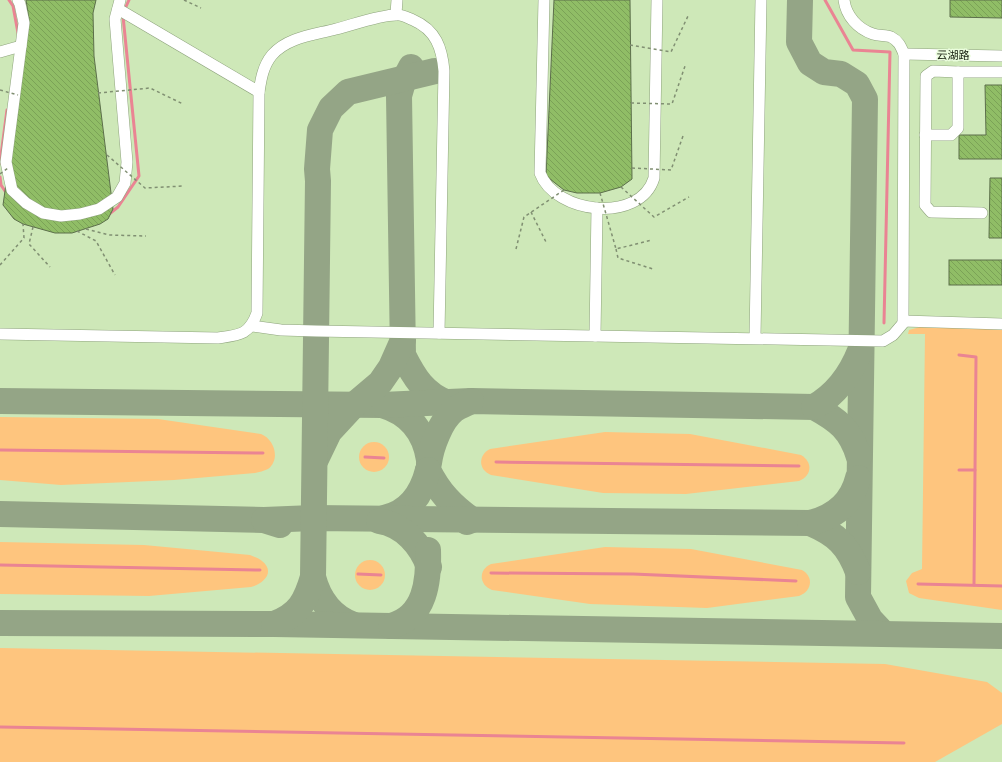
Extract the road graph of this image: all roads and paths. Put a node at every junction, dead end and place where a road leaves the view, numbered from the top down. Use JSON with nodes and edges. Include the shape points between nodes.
{"nodes":[{"id":1,"x":18,"y":0,"type":"edge"},
{"id":2,"x":184,"y":0,"type":"edge"},
{"id":3,"x":397,"y":0,"type":"edge"},
{"id":4,"x":544,"y":0,"type":"edge"},
{"id":5,"x":656,"y":0,"type":"edge"},
{"id":6,"x":761,"y":0,"type":"edge"},
{"id":7,"x":844,"y":0,"type":"edge"},
{"id":8,"x":119,"y":4,"type":"edge"},
{"id":9,"x":201,"y":8,"type":"dead end"},
{"id":10,"x":396,"y":14,"type":"junction"},
{"id":11,"x":688,"y":16,"type":"dead end"},
{"id":12,"x":630,"y":45,"type":"dead end"},
{"id":13,"x":21,"y":46,"type":"junction"},
{"id":14,"x":0,"y":52,"type":"edge"},
{"id":15,"x":904,"y":54,"type":"junction"},
{"id":16,"x":1002,"y":56,"type":"edge"},
{"id":17,"x":685,"y":66,"type":"dead end"},
{"id":18,"x":958,"y":72,"type":"junction"},
{"id":19,"x":1002,"y":72,"type":"edge"},
{"id":20,"x":0,"y":90,"type":"edge"},
{"id":21,"x":259,"y":92,"type":"junction"},
{"id":22,"x":98,"y":93,"type":"dead end"},
{"id":23,"x":18,"y":95,"type":"dead end"},
{"id":24,"x":631,"y":103,"type":"dead end"},
{"id":25,"x":183,"y":104,"type":"dead end"},
{"id":26,"x":925,"y":135,"type":"junction"},
{"id":27,"x":683,"y":136,"type":"dead end"},
{"id":28,"x":107,"y":156,"type":"dead end"},
{"id":29,"x":8,"y":168,"type":"dead end"},
{"id":30,"x":632,"y":168,"type":"dead end"},
{"id":31,"x":0,"y":174,"type":"edge"},
{"id":32,"x":184,"y":186,"type":"dead end"},
{"id":33,"x":621,"y":187,"type":"dead end"},
{"id":34,"x":564,"y":190,"type":"dead end"},
{"id":35,"x":600,"y":193,"type":"dead end"},
{"id":36,"x":689,"y":197,"type":"dead end"},
{"id":37,"x":597,"y":208,"type":"junction"},
{"id":38,"x":531,"y":212,"type":"junction"},
{"id":39,"x":982,"y":213,"type":"dead end"},
{"id":40,"x":23,"y":224,"type":"dead end"},
{"id":41,"x":33,"y":227,"type":"dead end"},
{"id":42,"x":86,"y":229,"type":"dead end"},
{"id":43,"x":77,"y":231,"type":"dead end"},
{"id":44,"x":146,"y":236,"type":"dead end"},
{"id":45,"x":652,"y":240,"type":"dead end"},
{"id":46,"x":547,"y":244,"type":"dead end"},
{"id":47,"x":516,"y":249,"type":"dead end"},
{"id":48,"x":616,"y":249,"type":"junction"},
{"id":49,"x":0,"y":265,"type":"edge"},
{"id":50,"x":50,"y":267,"type":"dead end"},
{"id":51,"x":653,"y":269,"type":"dead end"},
{"id":52,"x":115,"y":276,"type":"dead end"},
{"id":53,"x":905,"y":321,"type":"junction"},
{"id":54,"x":1002,"y":324,"type":"edge"},
{"id":55,"x":252,"y":326,"type":"junction"},
{"id":56,"x":439,"y":333,"type":"junction"},
{"id":57,"x":0,"y":334,"type":"edge"},
{"id":58,"x":595,"y":336,"type":"junction"},
{"id":59,"x":755,"y":338,"type":"junction"}],
"edges":[{"from":1,"to":13,"type":"lane","via":[[24,23]]},
{"from":2,"to":9,"type":"path"},
{"from":3,"to":10,"type":"lane"},
{"from":4,"to":37,"type":"lane","via":[[540,173],[552,192],[564,200]]},
{"from":5,"to":37,"type":"lane","via":[[654,178],[651,186],[641,197],[617,207]]},
{"from":6,"to":59,"type":"lane"},
{"from":7,"to":15,"type":"lane","via":[[844,6],[851,19],[861,29],[891,37],[900,44]]},
{"from":8,"to":13,"type":"lane","via":[[115,19],[127,162],[125,183],[117,197],[99,209],[61,216],[43,213],[26,203],[12,190],[6,162]]},
{"from":8,"to":21,"type":"lane"},
{"from":10,"to":21,"type":"lane","via":[[290,42],[272,55],[267,63],[262,73]]},
{"from":10,"to":56,"type":"lane","via":[[426,27],[434,35],[443,54]]},
{"from":11,"to":12,"type":"path","bridge":true,"via":[[671,52]]},
{"from":13,"to":14,"type":"lane"},
{"from":15,"to":16,"type":"lane","name":"云湖路"},
{"from":15,"to":53,"type":"lane"},
{"from":17,"to":24,"type":"path","bridge":true,"via":[[672,104]]},
{"from":18,"to":19,"type":"lane"},
{"from":18,"to":26,"type":"lane","via":[[958,128],[952,135]]},
{"from":18,"to":26,"type":"lane","via":[[933,71],[926,76]]},
{"from":20,"to":23,"type":"path","bridge":true},
{"from":21,"to":55,"type":"lane","via":[[257,313]]},
{"from":22,"to":25,"type":"path","bridge":true,"via":[[150,88]]},
{"from":26,"to":39,"type":"lane","via":[[925,205],[931,212]]},
{"from":27,"to":30,"type":"path","bridge":true,"via":[[670,170]]},
{"from":28,"to":32,"type":"path","bridge":true,"via":[[145,188]]},
{"from":29,"to":31,"type":"path","bridge":true},
{"from":33,"to":36,"type":"path","bridge":true,"via":[[654,217]]},
{"from":34,"to":38,"type":"path","bridge":true},
{"from":35,"to":48,"type":"path","bridge":true},
{"from":37,"to":58,"type":"lane"},
{"from":38,"to":46,"type":"path"},
{"from":38,"to":47,"type":"path","bridge":true,"via":[[524,217]]},
{"from":40,"to":49,"type":"path","via":[[24,238]]},
{"from":41,"to":50,"type":"path","via":[[30,244]]},
{"from":42,"to":44,"type":"path","via":[[109,235]]},
{"from":43,"to":52,"type":"path","via":[[96,241]]},
{"from":45,"to":48,"type":"path","bridge":true},
{"from":48,"to":51,"type":"path","via":[[618,258]]},
{"from":53,"to":54,"type":"lane"},
{"from":53,"to":59,"type":"lane","via":[[893,335],[883,341]]},
{"from":55,"to":56,"type":"lane","via":[[281,330]]},
{"from":55,"to":57,"type":"lane","via":[[240,335],[218,338]]},
{"from":56,"to":58,"type":"lane"},
{"from":58,"to":59,"type":"lane"}]}
